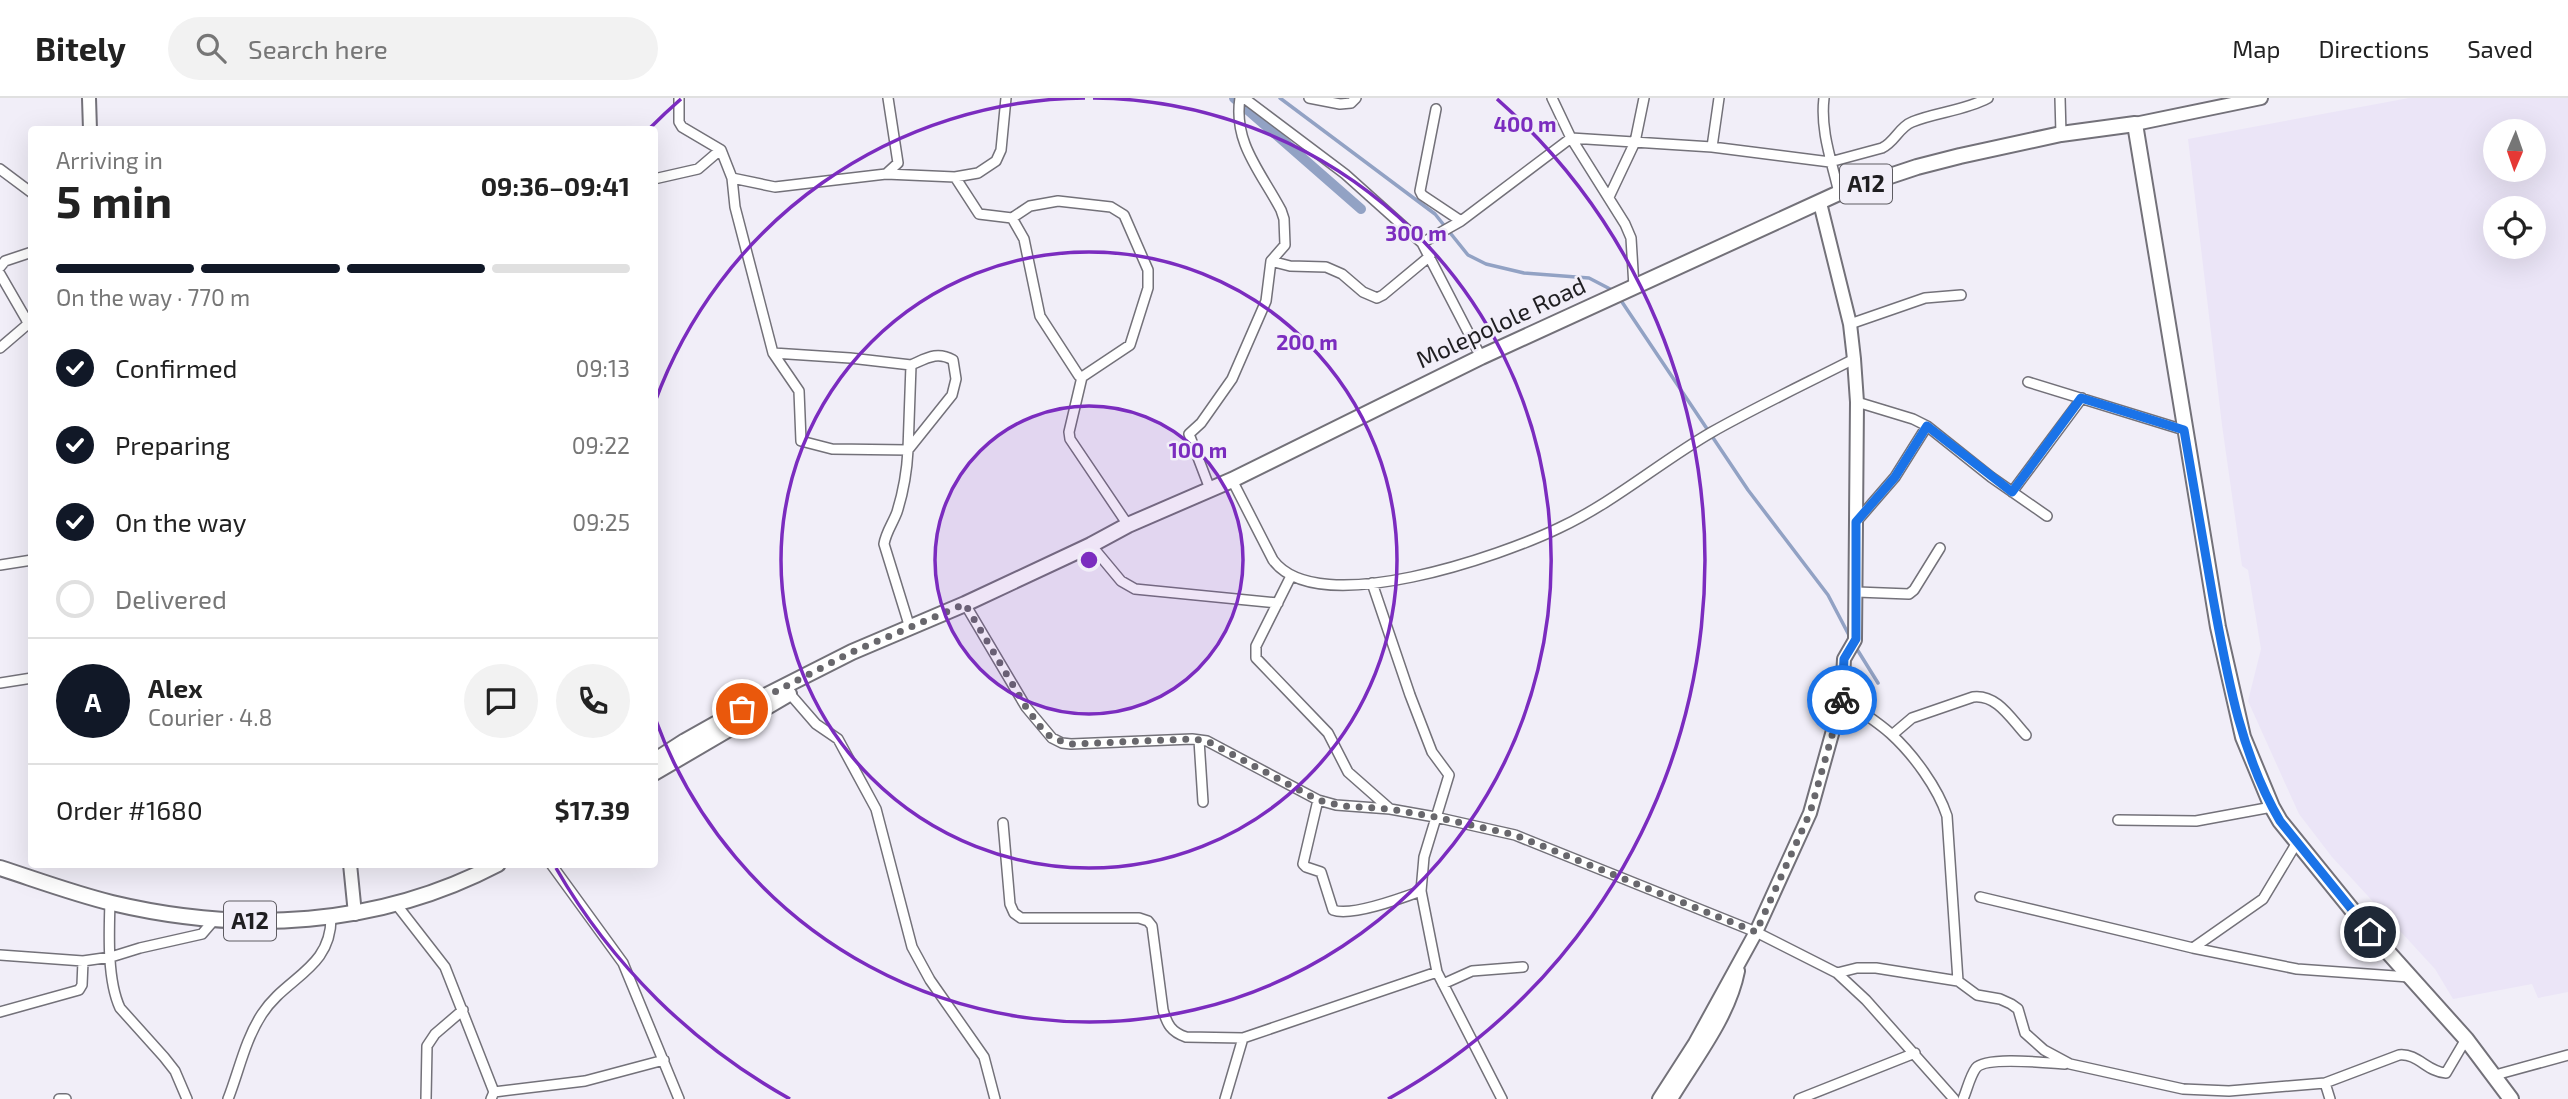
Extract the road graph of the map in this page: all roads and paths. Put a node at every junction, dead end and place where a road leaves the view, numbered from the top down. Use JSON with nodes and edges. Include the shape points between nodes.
{"nodes":[{"id":1,"x":89,"y":98,"type":"edge"},
{"id":2,"x":679,"y":98,"type":"edge"},
{"id":3,"x":888,"y":98,"type":"edge"},
{"id":4,"x":1006,"y":98,"type":"edge"},
{"id":5,"x":1242,"y":98,"type":"edge"},
{"id":6,"x":1309,"y":98,"type":"edge"},
{"id":7,"x":1356,"y":98,"type":"edge"},
{"id":8,"x":1552,"y":98,"type":"edge"},
{"id":9,"x":1644,"y":98,"type":"edge"},
{"id":10,"x":1718,"y":98,"type":"edge"},
{"id":11,"x":1824,"y":98,"type":"edge"},
{"id":12,"x":1987,"y":98,"type":"edge"},
{"id":13,"x":2060,"y":98,"type":"edge"},
{"id":14,"x":2256,"y":98,"type":"edge"},
{"id":15,"x":1436,"y":109,"type":"dead end"},
{"id":16,"x":2135,"y":124,"type":"junction"},
{"id":17,"x":90,"y":126,"type":"edge"},
{"id":18,"x":2061,"y":134,"type":"junction"},
{"id":19,"x":1571,"y":138,"type":"junction"},
{"id":20,"x":1635,"y":142,"type":"junction"},
{"id":21,"x":1712,"y":147,"type":"junction"},
{"id":22,"x":719,"y":151,"type":"junction"},
{"id":23,"x":1830,"y":162,"type":"junction"},
{"id":24,"x":0,"y":169,"type":"edge"},
{"id":25,"x":886,"y":174,"type":"junction"},
{"id":26,"x":955,"y":177,"type":"junction"},
{"id":27,"x":658,"y":178,"type":"edge"},
{"id":28,"x":733,"y":178,"type":"junction"},
{"id":29,"x":28,"y":190,"type":"edge"},
{"id":30,"x":1839,"y":193,"type":"junction"},
{"id":31,"x":1609,"y":197,"type":"junction"},
{"id":32,"x":1820,"y":203,"type":"junction"},
{"id":33,"x":1012,"y":218,"type":"junction"},
{"id":34,"x":1461,"y":221,"type":"junction"},
{"id":35,"x":1422,"y":243,"type":"junction"},
{"id":36,"x":28,"y":253,"type":"edge"},
{"id":37,"x":1430,"y":256,"type":"junction"},
{"id":38,"x":1271,"y":261,"type":"junction"},
{"id":39,"x":0,"y":267,"type":"edge"},
{"id":40,"x":0,"y":274,"type":"edge"},
{"id":41,"x":1634,"y":287,"type":"junction"},
{"id":42,"x":1961,"y":295,"type":"dead end"},
{"id":43,"x":28,"y":316,"type":"edge"},
{"id":44,"x":28,"y":324,"type":"edge"},
{"id":45,"x":1850,"y":324,"type":"junction"},
{"id":46,"x":0,"y":348,"type":"edge"},
{"id":47,"x":773,"y":353,"type":"junction"},
{"id":48,"x":1481,"y":357,"type":"junction"},
{"id":49,"x":1854,"y":359,"type":"junction"},
{"id":50,"x":911,"y":365,"type":"junction"},
{"id":51,"x":1082,"y":377,"type":"junction"},
{"id":52,"x":2028,"y":382,"type":"dead end"},
{"id":53,"x":2081,"y":398,"type":"junction"},
{"id":54,"x":1857,"y":402,"type":"junction"},
{"id":55,"x":1927,"y":426,"type":"junction"},
{"id":56,"x":2184,"y":430,"type":"junction"},
{"id":57,"x":908,"y":450,"type":"junction"},
{"id":58,"x":1232,"y":480,"type":"junction"},
{"id":59,"x":1210,"y":489,"type":"junction"},
{"id":60,"x":2012,"y":492,"type":"junction"},
{"id":61,"x":2047,"y":516,"type":"dead end"},
{"id":62,"x":1856,"y":522,"type":"junction"},
{"id":63,"x":1128,"y":524,"type":"junction"},
{"id":64,"x":1091,"y":545,"type":"junction"},
{"id":65,"x":1940,"y":548,"type":"dead end"},
{"id":66,"x":28,"y":561,"type":"edge"},
{"id":67,"x":0,"y":565,"type":"edge"},
{"id":68,"x":1291,"y":576,"type":"junction"},
{"id":69,"x":1373,"y":583,"type":"junction"},
{"id":70,"x":1857,"y":592,"type":"junction"},
{"id":71,"x":1278,"y":603,"type":"junction"},
{"id":72,"x":965,"y":604,"type":"junction"},
{"id":73,"x":910,"y":628,"type":"junction"},
{"id":74,"x":28,"y":679,"type":"edge"},
{"id":75,"x":0,"y":683,"type":"edge"},
{"id":76,"x":790,"y":694,"type":"junction"},
{"id":77,"x":1842,"y":698,"type":"junction"},
{"id":78,"x":1892,"y":735,"type":"junction"},
{"id":79,"x":2026,"y":735,"type":"dead end"},
{"id":80,"x":1199,"y":740,"type":"junction"},
{"id":81,"x":658,"y":759,"type":"edge"},
{"id":82,"x":658,"y":771,"type":"edge"},
{"id":83,"x":1318,"y":800,"type":"junction"},
{"id":84,"x":1203,"y":802,"type":"dead end"},
{"id":85,"x":2272,"y":807,"type":"junction"},
{"id":86,"x":1390,"y":809,"type":"junction"},
{"id":87,"x":1435,"y":817,"type":"junction"},
{"id":88,"x":2118,"y":820,"type":"dead end"},
{"id":89,"x":1003,"y":823,"type":"dead end"},
{"id":90,"x":2296,"y":844,"type":"junction"},
{"id":91,"x":0,"y":868,"type":"edge"},
{"id":92,"x":350,"y":868,"type":"edge"},
{"id":93,"x":490,"y":868,"type":"edge"},
{"id":94,"x":554,"y":868,"type":"edge"},
{"id":95,"x":1421,"y":891,"type":"junction"},
{"id":96,"x":1980,"y":897,"type":"dead end"},
{"id":97,"x":110,"y":902,"type":"junction"},
{"id":98,"x":396,"y":904,"type":"junction"},
{"id":99,"x":355,"y":914,"type":"junction"},
{"id":100,"x":331,"y":918,"type":"junction"},
{"id":101,"x":214,"y":920,"type":"junction"},
{"id":102,"x":1756,"y":932,"type":"junction"},
{"id":103,"x":2193,"y":948,"type":"junction"},
{"id":104,"x":0,"y":955,"type":"edge"},
{"id":105,"x":111,"y":957,"type":"junction"},
{"id":106,"x":83,"y":961,"type":"junction"},
{"id":107,"x":1523,"y":967,"type":"dead end"},
{"id":108,"x":1437,"y":972,"type":"junction"},
{"id":109,"x":1838,"y":973,"type":"junction"},
{"id":110,"x":2409,"y":977,"type":"junction"},
{"id":111,"x":1958,"y":981,"type":"junction"},
{"id":112,"x":1443,"y":984,"type":"junction"},
{"id":113,"x":463,"y":1010,"type":"junction"},
{"id":114,"x":0,"y":1012,"type":"edge"},
{"id":115,"x":1243,"y":1038,"type":"junction"},
{"id":116,"x":2470,"y":1045,"type":"junction"},
{"id":117,"x":1915,"y":1053,"type":"junction"},
{"id":118,"x":2568,"y":1055,"type":"edge"},
{"id":119,"x":664,"y":1060,"type":"junction"},
{"id":120,"x":2070,"y":1064,"type":"junction"},
{"id":121,"x":2499,"y":1074,"type":"junction"},
{"id":122,"x":2325,"y":1083,"type":"junction"},
{"id":123,"x":2183,"y":1094,"type":"edge"},
{"id":124,"x":1674,"y":1095,"type":"edge"},
{"id":125,"x":493,"y":1096,"type":"edge"},
{"id":126,"x":60,"y":1099,"type":"edge"},
{"id":127,"x":66,"y":1099,"type":"edge"},
{"id":128,"x":187,"y":1099,"type":"edge"},
{"id":129,"x":228,"y":1099,"type":"edge"},
{"id":130,"x":426,"y":1099,"type":"edge"},
{"id":131,"x":679,"y":1099,"type":"edge"},
{"id":132,"x":995,"y":1099,"type":"edge"},
{"id":133,"x":1225,"y":1099,"type":"edge"},
{"id":134,"x":1502,"y":1099,"type":"edge"},
{"id":135,"x":1659,"y":1099,"type":"edge"},
{"id":136,"x":1799,"y":1099,"type":"edge"},
{"id":137,"x":1954,"y":1099,"type":"edge"},
{"id":138,"x":1963,"y":1099,"type":"edge"},
{"id":139,"x":2330,"y":1099,"type":"edge"},
{"id":140,"x":2511,"y":1099,"type":"edge"},
{"id":141,"x":2521,"y":1099,"type":"edge"}],
"edges":[{"from":1,"to":17,"type":"street"},
{"from":2,"to":22,"type":"street","via":[[678,122]]},
{"from":3,"to":25,"type":"street","via":[[898,163]]},
{"from":4,"to":26,"type":"street","via":[[1002,150],[996,160],[978,173]]},
{"from":5,"to":35,"type":"street","via":[[1345,174]]},
{"from":5,"to":38,"type":"street","via":[[1238,111],[1245,148],[1284,219],[1285,245]]},
{"from":6,"to":7,"type":"street","via":[[1340,104]]},
{"from":8,"to":19,"type":"street"},
{"from":9,"to":20,"type":"street"},
{"from":10,"to":21,"type":"street"},
{"from":11,"to":23,"type":"street"},
{"from":12,"to":23,"type":"street","via":[[1908,123],[1890,144]]},
{"from":13,"to":18,"type":"street"},
{"from":14,"to":16,"type":"street"},
{"from":15,"to":34,"type":"street","via":[[1420,191]]},
{"from":16,"to":18,"type":"main road","name":"Molepolole Road","number":"A12"},
{"from":16,"to":56,"type":"main road"},
{"from":18,"to":30,"type":"main road","name":"Molepolole Road","number":"A12","via":[[1917,167]]},
{"from":19,"to":20,"type":"street"},
{"from":19,"to":31,"type":"street"},
{"from":19,"to":34,"type":"street"},
{"from":20,"to":21,"type":"street"},
{"from":20,"to":31,"type":"street"},
{"from":21,"to":23,"type":"street"},
{"from":22,"to":27,"type":"street","via":[[698,169]]},
{"from":22,"to":28,"type":"street"},
{"from":23,"to":30,"type":"street"},
{"from":24,"to":29,"type":"street"},
{"from":25,"to":26,"type":"street"},
{"from":25,"to":28,"type":"street","via":[[775,187]]},
{"from":26,"to":33,"type":"street","via":[[979,214]]},
{"from":28,"to":47,"type":"street","via":[[735,207]]},
{"from":30,"to":32,"type":"main road","name":"Molepolole Road","number":"A12"},
{"from":31,"to":41,"type":"street","via":[[1631,239]]},
{"from":32,"to":41,"type":"main road","name":"Molepolole Road","number":"A12"},
{"from":32,"to":45,"type":"street"},
{"from":33,"to":51,"type":"street","via":[[1024,239],[1041,316]]},
{"from":33,"to":51,"type":"street","via":[[1030,206],[1058,201],[1111,207],[1124,215],[1148,270],[1148,288],[1130,345]]},
{"from":34,"to":35,"type":"street"},
{"from":35,"to":37,"type":"street"},
{"from":36,"to":39,"type":"street"},
{"from":37,"to":38,"type":"street","via":[[1377,298],[1326,267]]},
{"from":37,"to":48,"type":"street"},
{"from":38,"to":59,"type":"street","via":[[1266,301],[1232,379],[1189,434]]},
{"from":40,"to":43,"type":"street"},
{"from":41,"to":48,"type":"main road","name":"Molepolole Road","number":"A12"},
{"from":42,"to":45,"type":"street","via":[[1925,298]]},
{"from":44,"to":46,"type":"street"},
{"from":45,"to":49,"type":"street"},
{"from":47,"to":50,"type":"street"},
{"from":47,"to":57,"type":"street","via":[[799,391],[801,441],[832,449]]},
{"from":48,"to":58,"type":"main road","name":"Molepolole Road","number":"A12"},
{"from":49,"to":54,"type":"street"},
{"from":49,"to":69,"type":"street","via":[[1714,431],[1559,528],[1464,565]]},
{"from":50,"to":57,"type":"street"},
{"from":50,"to":57,"type":"street","via":[[942,355],[953,360],[956,379],[952,395]]},
{"from":51,"to":63,"type":"street","via":[[1070,439]]},
{"from":52,"to":53,"type":"street"},
{"from":53,"to":56,"type":"street"},
{"from":53,"to":60,"type":"street"},
{"from":54,"to":55,"type":"street"},
{"from":54,"to":62,"type":"street"},
{"from":55,"to":60,"type":"street"},
{"from":55,"to":62,"type":"street","via":[[1895,477]]},
{"from":56,"to":85,"type":"main road","via":[[2235,706]]},
{"from":57,"to":73,"type":"street","via":[[897,510],[884,544]]},
{"from":58,"to":59,"type":"main road","name":"Molepolole Road","number":"A12"},
{"from":58,"to":68,"type":"street","via":[[1273,560]]},
{"from":59,"to":63,"type":"main road","name":"Molepolole Road","number":"A12"},
{"from":60,"to":61,"type":"street"},
{"from":62,"to":70,"type":"street"},
{"from":63,"to":64,"type":"main road","name":"Molepolole Road","number":"A12"},
{"from":64,"to":71,"type":"street","via":[[1121,581],[1135,589]]},
{"from":64,"to":72,"type":"main road","name":"Molepolole Road","number":"A12"},
{"from":65,"to":70,"type":"street","via":[[1909,594]]},
{"from":66,"to":67,"type":"street"},
{"from":68,"to":69,"type":"street","via":[[1317,584]]},
{"from":68,"to":71,"type":"street"},
{"from":69,"to":87,"type":"street","via":[[1432,752],[1448,775]]},
{"from":70,"to":77,"type":"street","via":[[1856,639],[1844,659]]},
{"from":71,"to":86,"type":"street","via":[[1256,646],[1256,659],[1328,733],[1348,772]]},
{"from":72,"to":73,"type":"main road","name":"Molepolole Road","number":"A12"},
{"from":72,"to":80,"type":"street","via":[[1026,707],[1052,738],[1071,744]]},
{"from":73,"to":76,"type":"main road","name":"Molepolole Road","number":"A12"},
{"from":73,"to":81,"type":"main road","name":"Molepolole Road","number":"A12","via":[[765,696]]},
{"from":74,"to":75,"type":"street"},
{"from":76,"to":82,"type":"main road","name":"Molepolole Road","number":"A12"},
{"from":76,"to":132,"type":"street","via":[[816,724],[838,739],[876,810],[912,947],[984,1057]]},
{"from":77,"to":78,"type":"street"},
{"from":77,"to":102,"type":"street","via":[[1810,813]]},
{"from":78,"to":79,"type":"street","via":[[1912,718],[1983,696],[1993,699]]},
{"from":78,"to":111,"type":"street","via":[[1934,786],[1947,816]]},
{"from":80,"to":83,"type":"street","via":[[1214,743]]},
{"from":80,"to":84,"type":"street"},
{"from":83,"to":86,"type":"street"},
{"from":83,"to":95,"type":"street","via":[[1303,864],[1321,872],[1333,910],[1352,911]]},
{"from":85,"to":88,"type":"street","via":[[2196,821]]},
{"from":85,"to":90,"type":"main road"},
{"from":86,"to":87,"type":"street"},
{"from":87,"to":95,"type":"street"},
{"from":87,"to":102,"type":"street","via":[[1535,842]]},
{"from":89,"to":115,"type":"street","via":[[1014,913],[1030,920],[1148,921],[1154,930],[1163,1010],[1172,1030],[1186,1037]]},
{"from":90,"to":103,"type":"street","via":[[2263,899]]},
{"from":90,"to":110,"type":"main road"},
{"from":91,"to":97,"type":"main road","number":"A12"},
{"from":92,"to":99,"type":"street"},
{"from":93,"to":98,"type":"main road","number":"A12"},
{"from":94,"to":119,"type":"street","via":[[623,963]]},
{"from":95,"to":108,"type":"street"},
{"from":96,"to":103,"type":"street"},
{"from":97,"to":101,"type":"main road","number":"A12"},
{"from":97,"to":105,"type":"street"},
{"from":98,"to":99,"type":"main road","number":"A12"},
{"from":98,"to":113,"type":"street","via":[[445,967]]},
{"from":99,"to":100,"type":"main road","number":"A12"},
{"from":100,"to":101,"type":"main road","number":"A12"},
{"from":100,"to":129,"type":"street","via":[[331,934],[322,954],[257,1022]]},
{"from":101,"to":105,"type":"street","via":[[202,934]]},
{"from":102,"to":109,"type":"street"},
{"from":102,"to":124,"type":"street","via":[[1695,1043]]},
{"from":103,"to":110,"type":"street","via":[[2297,970]]},
{"from":104,"to":106,"type":"street"},
{"from":105,"to":106,"type":"street"},
{"from":105,"to":128,"type":"street","via":[[120,1008],[175,1071]]},
{"from":106,"to":114,"type":"street","via":[[79,990]]},
{"from":107,"to":112,"type":"street","via":[[1472,971]]},
{"from":108,"to":112,"type":"street"},
{"from":108,"to":115,"type":"street"},
{"from":109,"to":111,"type":"street","via":[[1876,968]]},
{"from":109,"to":117,"type":"street"},
{"from":110,"to":116,"type":"main road"},
{"from":111,"to":120,"type":"street","via":[[1977,995],[2000,999],[2018,1009],[2025,1033],[2044,1051]]},
{"from":112,"to":134,"type":"street"},
{"from":113,"to":125,"type":"street"},
{"from":113,"to":130,"type":"street","via":[[427,1046]]},
{"from":115,"to":133,"type":"street"},
{"from":116,"to":121,"type":"main road"},
{"from":116,"to":122,"type":"street","via":[[2446,1073],[2407,1054]]},
{"from":116,"to":140,"type":"main road"},
{"from":117,"to":136,"type":"street"},
{"from":117,"to":137,"type":"street"},
{"from":118,"to":121,"type":"street"},
{"from":119,"to":125,"type":"street","via":[[585,1081]]},
{"from":119,"to":131,"type":"street"},
{"from":120,"to":123,"type":"street"},
{"from":120,"to":138,"type":"street","via":[[1982,1063]]},
{"from":121,"to":141,"type":"main road"},
{"from":122,"to":123,"type":"street"},
{"from":122,"to":139,"type":"street"},
{"from":124,"to":135,"type":"street"},
{"from":126,"to":127,"type":"street"}]}
